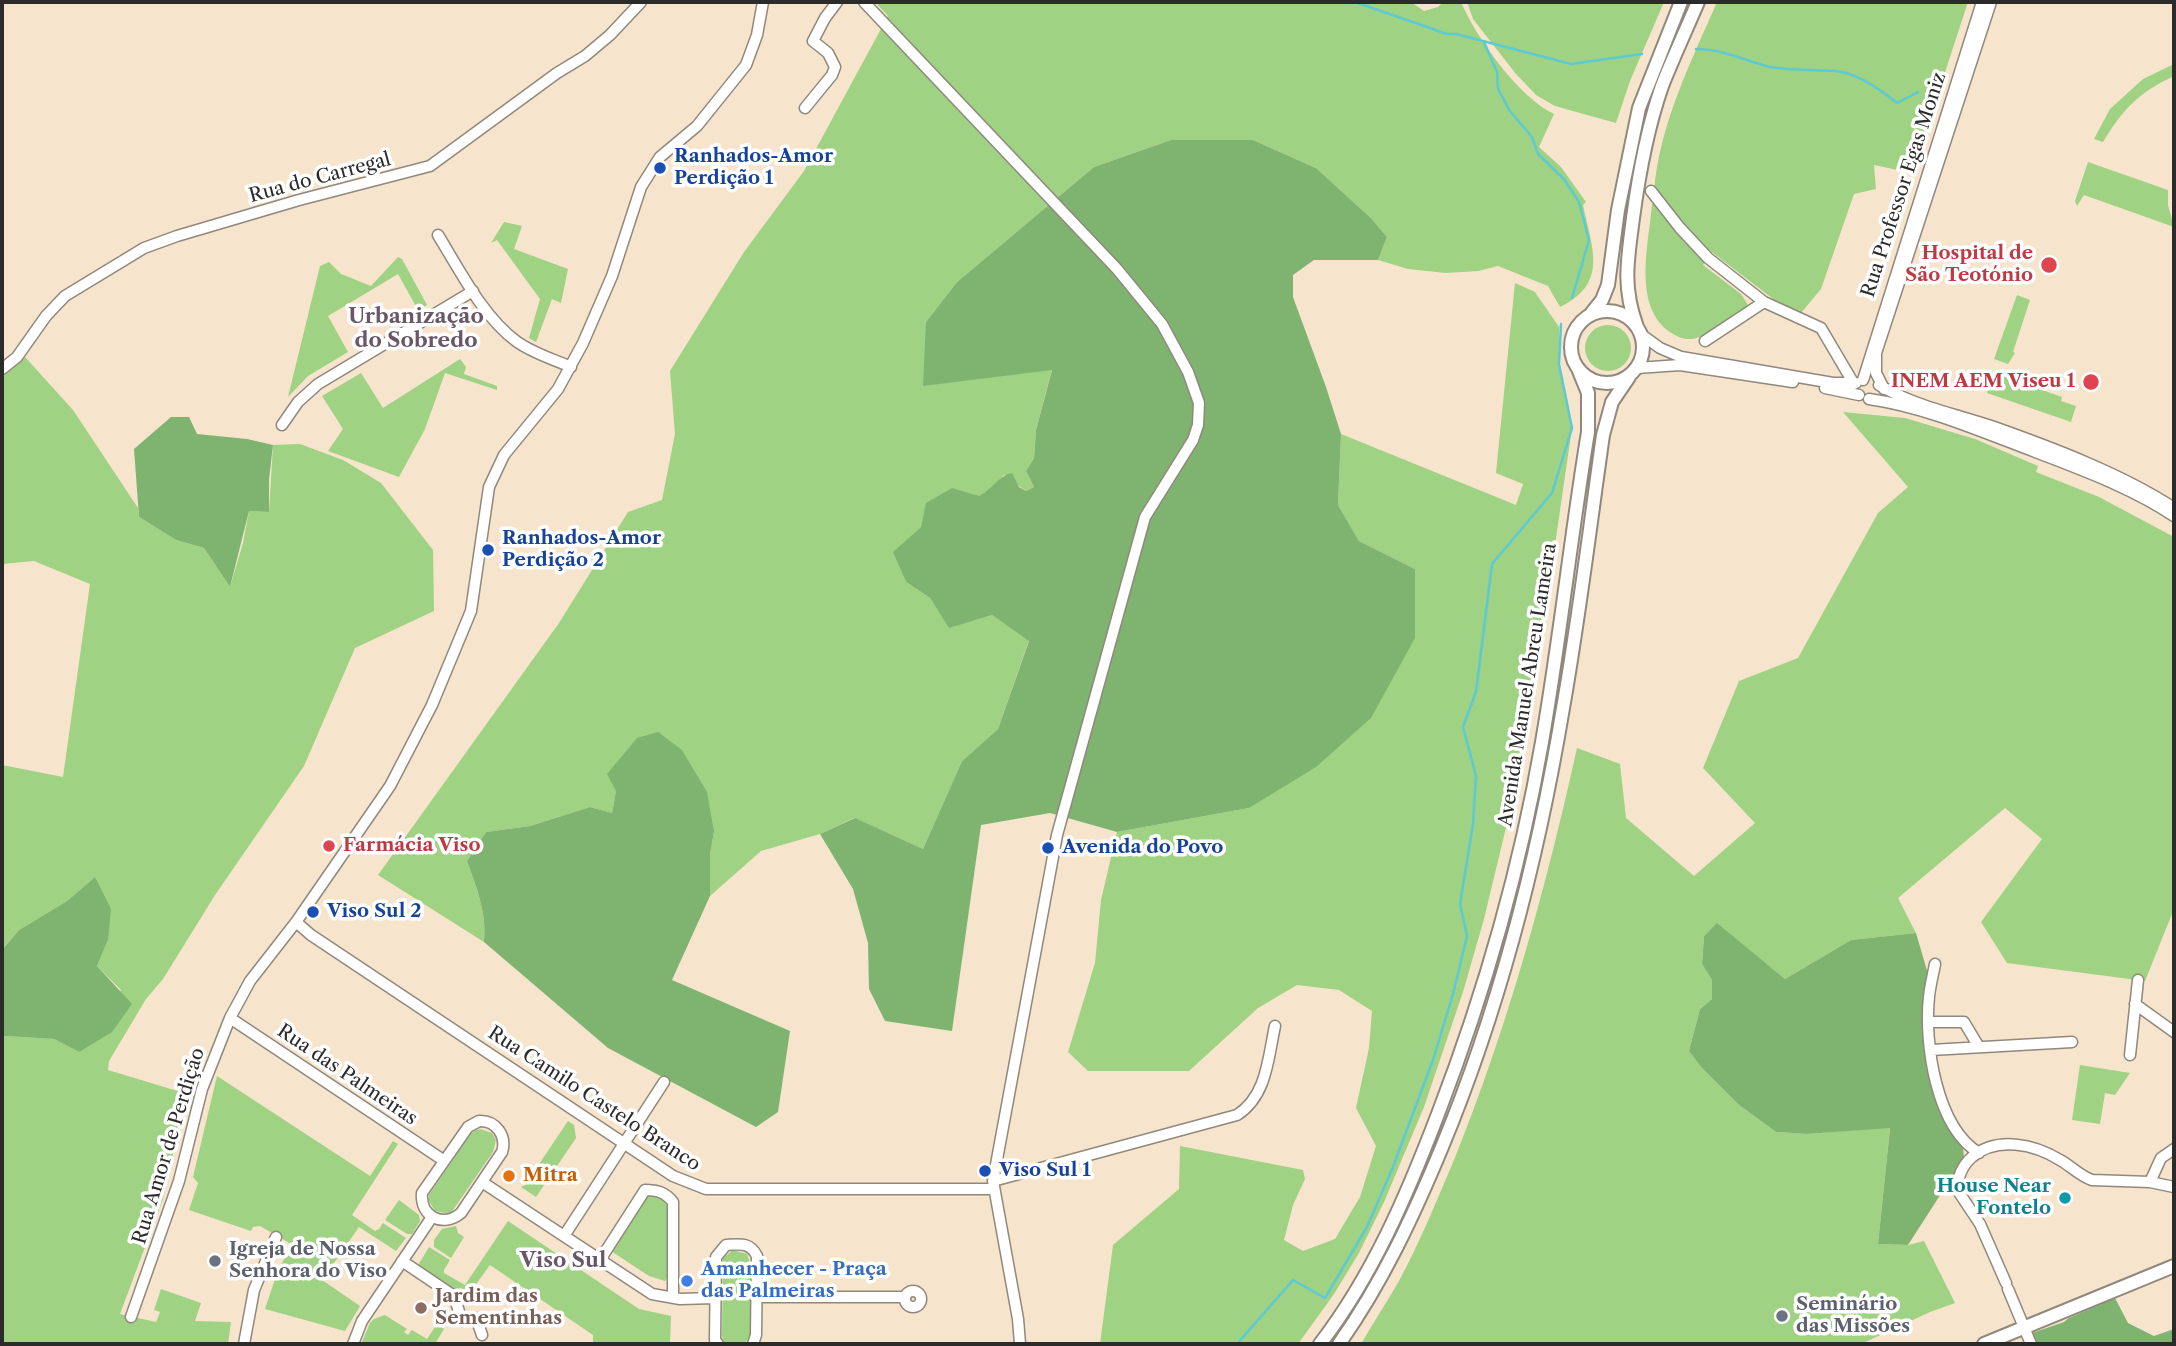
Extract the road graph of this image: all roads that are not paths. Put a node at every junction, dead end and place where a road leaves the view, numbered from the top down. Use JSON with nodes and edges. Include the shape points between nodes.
{"nodes":[{"id":1,"x":641,"y":2,"type":"edge"},
{"id":2,"x":763,"y":2,"type":"edge"},
{"id":3,"x":837,"y":2,"type":"edge"},
{"id":4,"x":864,"y":2,"type":"edge"},
{"id":5,"x":1681,"y":2,"type":"edge"},
{"id":6,"x":1698,"y":2,"type":"edge"},
{"id":7,"x":1982,"y":2,"type":"edge"},
{"id":8,"x":1991,"y":2,"type":"edge"},
{"id":9,"x":805,"y":108,"type":"dead end"},
{"id":10,"x":1651,"y":191,"type":"dead end"},
{"id":11,"x":439,"y":235,"type":"dead end"},
{"id":12,"x":473,"y":291,"type":"junction"},
{"id":13,"x":1764,"y":302,"type":"junction"},
{"id":14,"x":1590,"y":315,"type":"junction"},
{"id":15,"x":1639,"y":329,"type":"junction"},
{"id":16,"x":1705,"y":341,"type":"dead end"},
{"id":17,"x":571,"y":367,"type":"junction"},
{"id":18,"x":2,"y":369,"type":"edge"},
{"id":19,"x":1579,"y":371,"type":"junction"},
{"id":20,"x":1633,"y":373,"type":"junction"},
{"id":21,"x":1858,"y":382,"type":"junction"},
{"id":22,"x":1880,"y":386,"type":"junction"},
{"id":23,"x":1864,"y":397,"type":"junction"},
{"id":24,"x":282,"y":425,"type":"dead end"},
{"id":25,"x":2174,"y":508,"type":"edge"},
{"id":26,"x":2174,"y":516,"type":"edge"},
{"id":27,"x":296,"y":922,"type":"junction"},
{"id":28,"x":1934,"y":964,"type":"dead end"},
{"id":29,"x":2138,"y":980,"type":"dead end"},
{"id":30,"x":2135,"y":1004,"type":"junction"},
{"id":31,"x":230,"y":1018,"type":"junction"},
{"id":32,"x":1929,"y":1022,"type":"junction"},
{"id":33,"x":1275,"y":1026,"type":"dead end"},
{"id":34,"x":2174,"y":1032,"type":"edge"},
{"id":35,"x":2072,"y":1042,"type":"dead end"},
{"id":36,"x":1979,"y":1046,"type":"junction"},
{"id":37,"x":1931,"y":1050,"type":"junction"},
{"id":38,"x":2130,"y":1055,"type":"dead end"},
{"id":39,"x":664,"y":1082,"type":"dead end"},
{"id":40,"x":625,"y":1143,"type":"junction"},
{"id":41,"x":2174,"y":1149,"type":"edge"},
{"id":42,"x":1979,"y":1153,"type":"junction"},
{"id":43,"x":443,"y":1160,"type":"junction"},
{"id":44,"x":482,"y":1182,"type":"junction"},
{"id":45,"x":2150,"y":1182,"type":"junction"},
{"id":46,"x":993,"y":1185,"type":"junction"},
{"id":47,"x":2174,"y":1187,"type":"edge"},
{"id":48,"x":432,"y":1217,"type":"junction"},
{"id":49,"x":564,"y":1236,"type":"junction"},
{"id":50,"x":276,"y":1237,"type":"dead end"},
{"id":51,"x":600,"y":1260,"type":"junction"},
{"id":52,"x":402,"y":1261,"type":"junction"},
{"id":53,"x":2174,"y":1265,"type":"edge"},
{"id":54,"x":673,"y":1297,"type":"junction"},
{"id":55,"x":757,"y":1297,"type":"junction"},
{"id":56,"x":905,"y":1297,"type":"dead end"},
{"id":57,"x":715,"y":1298,"type":"junction"},
{"id":58,"x":131,"y":1317,"type":"dead end"},
{"id":59,"x":2024,"y":1328,"type":"junction"},
{"id":60,"x":482,"y":1335,"type":"dead end"},
{"id":61,"x":1019,"y":1343,"type":"edge"},
{"id":62,"x":244,"y":1344,"type":"edge"},
{"id":63,"x":353,"y":1344,"type":"edge"},
{"id":64,"x":718,"y":1344,"type":"edge"},
{"id":65,"x":753,"y":1344,"type":"edge"},
{"id":66,"x":1320,"y":1344,"type":"edge"},
{"id":67,"x":1339,"y":1344,"type":"edge"},
{"id":68,"x":1984,"y":1344,"type":"edge"},
{"id":69,"x":2031,"y":1344,"type":"edge"}],
"edges":[{"from":1,"to":18,"type":"street","name":"Rua do Carregal","via":[[585,56],[430,166],[144,248],[65,296],[17,357]]},
{"from":2,"to":17,"type":"street","name":"Rua Amor de Perdição","via":[[746,65],[697,125],[660,158],[641,187],[612,276]]},
{"from":3,"to":9,"type":"street","via":[[813,41],[828,53],[835,67]]},
{"from":4,"to":46,"type":"street","via":[[1117,269],[1162,324],[1199,402],[1193,440],[1145,517],[1057,835]]},
{"from":5,"to":14,"type":"main road","via":[[1639,108],[1608,285]]},
{"from":6,"to":15,"type":"main road","via":[[1662,87],[1639,173],[1626,273],[1627,295]]},
{"from":7,"to":21,"type":"street","name":"Rua Professor Egas Moniz"},
{"from":8,"to":22,"type":"street","name":"Rua Professor Egas Moniz","via":[[1877,353]]},
{"from":10,"to":13,"type":"street","via":[[1708,258]]},
{"from":11,"to":12,"type":"street"},
{"from":12,"to":17,"type":"street","via":[[517,342]]},
{"from":12,"to":24,"type":"street","via":[[318,384]]},
{"from":13,"to":16,"type":"street"},
{"from":13,"to":21,"type":"street","via":[[1821,328]]},
{"from":14,"to":15,"type":"main road","via":[[1619,313]]},
{"from":14,"to":19,"type":"main road","via":[[1572,336],[1571,354]]},
{"from":15,"to":20,"type":"main road","via":[[1644,346]]},
{"from":15,"to":21,"type":"street","via":[[1660,348],[1681,357],[1833,383]]},
{"from":17,"to":27,"type":"street","name":"Rua Amor de Perdição","via":[[504,455],[489,487],[471,611],[432,705],[390,786]]},
{"from":19,"to":20,"type":"main road","via":[[1603,383],[1616,383]]},
{"from":19,"to":66,"type":"main road","name":"Avenida Manuel Abreu Lameira","via":[[1588,393],[1588,432],[1542,743],[1503,914],[1473,1017],[1418,1167],[1365,1276]]},
{"from":20,"to":23,"type":"street","via":[[1680,365]]},
{"from":20,"to":67,"type":"main road","name":"Avenida Manuel Abreu Lameira","via":[[1612,402],[1603,435],[1559,731],[1503,972],[1466,1088],[1420,1198],[1382,1277]]},
{"from":21,"to":22,"type":"street","via":[[1868,379]]},
{"from":21,"to":23,"type":"street","via":[[1857,391]]},
{"from":22,"to":23,"type":"street","via":[[1877,393]]},
{"from":22,"to":25,"type":"street","via":[[1896,396],[1995,428],[2122,478]]},
{"from":23,"to":26,"type":"street","via":[[1923,412],[2110,481]]},
{"from":27,"to":31,"type":"street","name":"Rua Amor de Perdição","via":[[250,981]]},
{"from":27,"to":40,"type":"street","name":"Rua Camilo Castelo Branco"},
{"from":28,"to":32,"type":"street"},
{"from":29,"to":30,"type":"street"},
{"from":30,"to":34,"type":"street"},
{"from":30,"to":38,"type":"street"},
{"from":31,"to":43,"type":"street","name":"Rua das Palmeiras"},
{"from":31,"to":58,"type":"street","name":"Rua Amor de Perdição","via":[[202,1088],[179,1181]]},
{"from":32,"to":36,"type":"street","via":[[1964,1022]]},
{"from":32,"to":37,"type":"street"},
{"from":33,"to":46,"type":"street","name":"Rua Camilo Castelo Branco","via":[[1261,1087],[1254,1101],[1237,1115]]},
{"from":35,"to":36,"type":"street"},
{"from":36,"to":37,"type":"street"},
{"from":37,"to":42,"type":"street","via":[[1944,1109],[1966,1144]]},
{"from":39,"to":40,"type":"street"},
{"from":40,"to":46,"type":"street","name":"Rua Camilo Castelo Branco","via":[[674,1176],[706,1189]]},
{"from":40,"to":49,"type":"street"},
{"from":41,"to":45,"type":"street","via":[[2161,1158]]},
{"from":42,"to":45,"type":"street","via":[[1993,1146],[2022,1145],[2048,1153],[2092,1180]]},
{"from":42,"to":59,"type":"street","via":[[1961,1173],[1958,1191],[1980,1224]]},
{"from":43,"to":44,"type":"street","via":[[468,1127],[479,1121],[493,1124],[505,1143]]},
{"from":43,"to":48,"type":"street","via":[[422,1193],[424,1208]]},
{"from":44,"to":48,"type":"street","via":[[454,1219],[444,1222]]},
{"from":44,"to":49,"type":"street"},
{"from":45,"to":47,"type":"street"},
{"from":46,"to":61,"type":"street"},
{"from":48,"to":52,"type":"street"},
{"from":49,"to":51,"type":"street"},
{"from":50,"to":62,"type":"street","via":[[254,1290]]},
{"from":51,"to":54,"type":"street","via":[[652,1294]]},
{"from":51,"to":54,"type":"street","via":[[645,1190],[656,1189],[673,1202]]},
{"from":52,"to":60,"type":"street","via":[[451,1294],[462,1321],[476,1318]]},
{"from":52,"to":63,"type":"street","via":[[362,1321]]},
{"from":53,"to":59,"type":"main road"},
{"from":54,"to":57,"type":"street"},
{"from":55,"to":56,"type":"street"},
{"from":55,"to":57,"type":"street","via":[[757,1256],[744,1243],[726,1245],[716,1257]]},
{"from":55,"to":65,"type":"street"},
{"from":57,"to":64,"type":"street"},
{"from":59,"to":68,"type":"main road"},
{"from":59,"to":69,"type":"street"}]}
